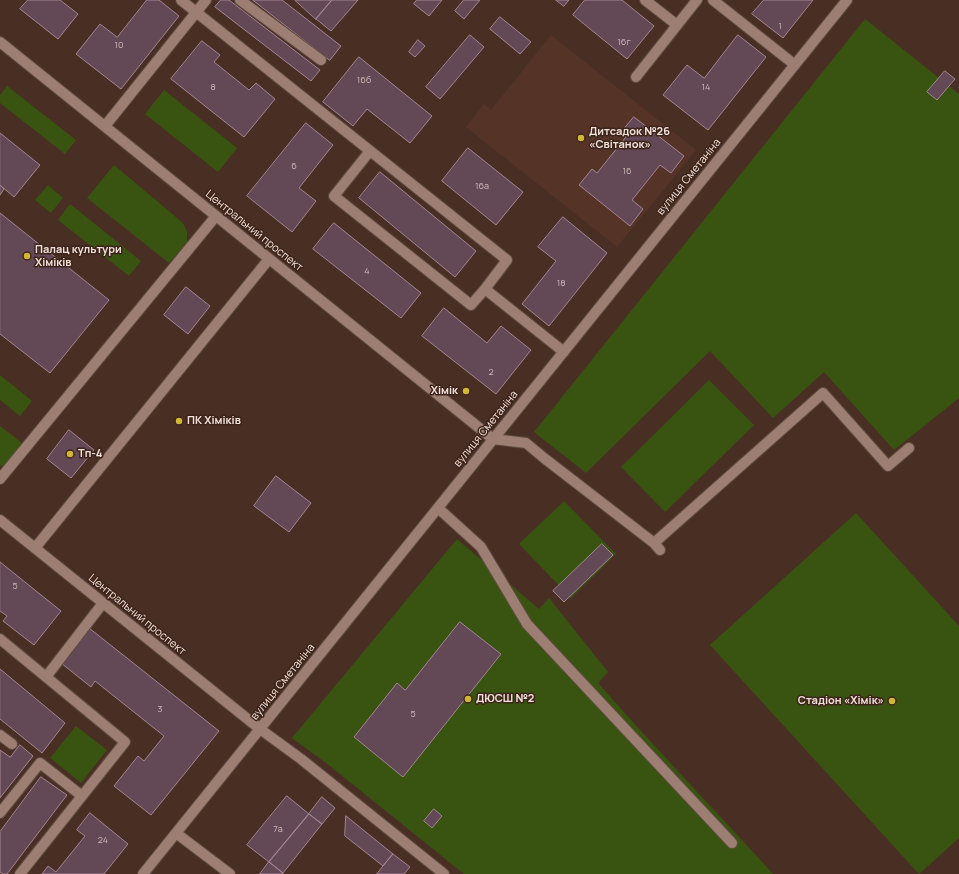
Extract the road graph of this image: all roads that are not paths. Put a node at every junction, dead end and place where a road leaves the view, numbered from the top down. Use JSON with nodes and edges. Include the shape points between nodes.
{"nodes":[{"id":1,"x":181,"y":0,"type":"edge"},
{"id":2,"x":206,"y":0,"type":"edge"},
{"id":3,"x":240,"y":0,"type":"edge"},
{"id":4,"x":645,"y":0,"type":"edge"},
{"id":5,"x":714,"y":0,"type":"edge"},
{"id":6,"x":847,"y":0,"type":"edge"},
{"id":7,"x":694,"y":1,"type":"edge"},
{"id":8,"x":196,"y":12,"type":"junction"},
{"id":9,"x":677,"y":25,"type":"junction"},
{"id":10,"x":0,"y":42,"type":"edge"},
{"id":11,"x":321,"y":60,"type":"dead end"},
{"id":12,"x":795,"y":65,"type":"junction"},
{"id":13,"x":636,"y":77,"type":"dead end"},
{"id":14,"x":105,"y":126,"type":"junction"},
{"id":15,"x":370,"y":151,"type":"junction"},
{"id":16,"x":216,"y":216,"type":"junction"},
{"id":17,"x":269,"y":259,"type":"junction"},
{"id":18,"x":485,"y":289,"type":"junction"},
{"id":19,"x":564,"y":352,"type":"junction"},
{"id":20,"x":493,"y":439,"type":"junction"},
{"id":21,"x":910,"y":448,"type":"dead end"},
{"id":22,"x":0,"y":479,"type":"edge"},
{"id":23,"x":438,"y":508,"type":"junction"},
{"id":24,"x":0,"y":520,"type":"edge"},
{"id":25,"x":35,"y":548,"type":"junction"},
{"id":26,"x":103,"y":603,"type":"junction"},
{"id":27,"x":0,"y":639,"type":"edge"},
{"id":28,"x":46,"y":677,"type":"junction"},
{"id":29,"x":260,"y":729,"type":"junction"},
{"id":30,"x":0,"y":734,"type":"edge"},
{"id":31,"x":12,"y":744,"type":"dead end"},
{"id":32,"x":82,"y":796,"type":"junction"},
{"id":33,"x":0,"y":813,"type":"edge"},
{"id":34,"x":176,"y":833,"type":"junction"},
{"id":35,"x":732,"y":843,"type":"dead end"},
{"id":36,"x":20,"y":874,"type":"edge"},
{"id":37,"x":143,"y":874,"type":"edge"},
{"id":38,"x":230,"y":874,"type":"edge"},
{"id":39,"x":444,"y":874,"type":"edge"}],
"edges":[{"from":1,"to":8,"type":"street"},
{"from":2,"to":8,"type":"street"},
{"from":3,"to":11,"type":"street"},
{"from":4,"to":9,"type":"street"},
{"from":5,"to":12,"type":"street"},
{"from":6,"to":12,"type":"street","name":"вулиця Сметаніна"},
{"from":7,"to":9,"type":"street"},
{"from":8,"to":14,"type":"street"},
{"from":8,"to":15,"type":"street"},
{"from":9,"to":13,"type":"street"},
{"from":10,"to":14,"type":"street","name":"Центральний проспект"},
{"from":12,"to":19,"type":"street","name":"вулиця Сметаніна"},
{"from":14,"to":16,"type":"street","name":"Центральний проспект"},
{"from":15,"to":18,"type":"street","via":[[507,260]]},
{"from":15,"to":18,"type":"street","via":[[334,196],[471,305]]},
{"from":16,"to":17,"type":"street","name":"Центральний проспект"},
{"from":16,"to":22,"type":"street"},
{"from":17,"to":20,"type":"street","name":"Центральний проспект"},
{"from":17,"to":25,"type":"street"},
{"from":18,"to":19,"type":"street"},
{"from":19,"to":20,"type":"street","name":"вулиця Сметаніна"},
{"from":20,"to":21,"type":"street","via":[[526,443],[657,547],[822,393],[888,466]]},
{"from":20,"to":23,"type":"street","name":"вулиця Сметаніна"},
{"from":23,"to":29,"type":"street","name":"вулиця Сметаніна"},
{"from":23,"to":35,"type":"street","via":[[480,547],[527,624]]},
{"from":24,"to":25,"type":"street","name":"Центральний проспект"},
{"from":25,"to":26,"type":"street","name":"Центральний проспект"},
{"from":26,"to":28,"type":"street"},
{"from":26,"to":29,"type":"street","name":"Центральний проспект"},
{"from":27,"to":28,"type":"street"},
{"from":28,"to":32,"type":"street","via":[[125,742]]},
{"from":29,"to":34,"type":"street","name":"вулиця Сметаніна"},
{"from":29,"to":39,"type":"street","name":"Центральний проспект"},
{"from":30,"to":31,"type":"street"},
{"from":32,"to":33,"type":"street","via":[[40,763]]},
{"from":32,"to":36,"type":"street"},
{"from":34,"to":37,"type":"street","name":"вулиця Сметаніна"},
{"from":34,"to":38,"type":"street"}]}
